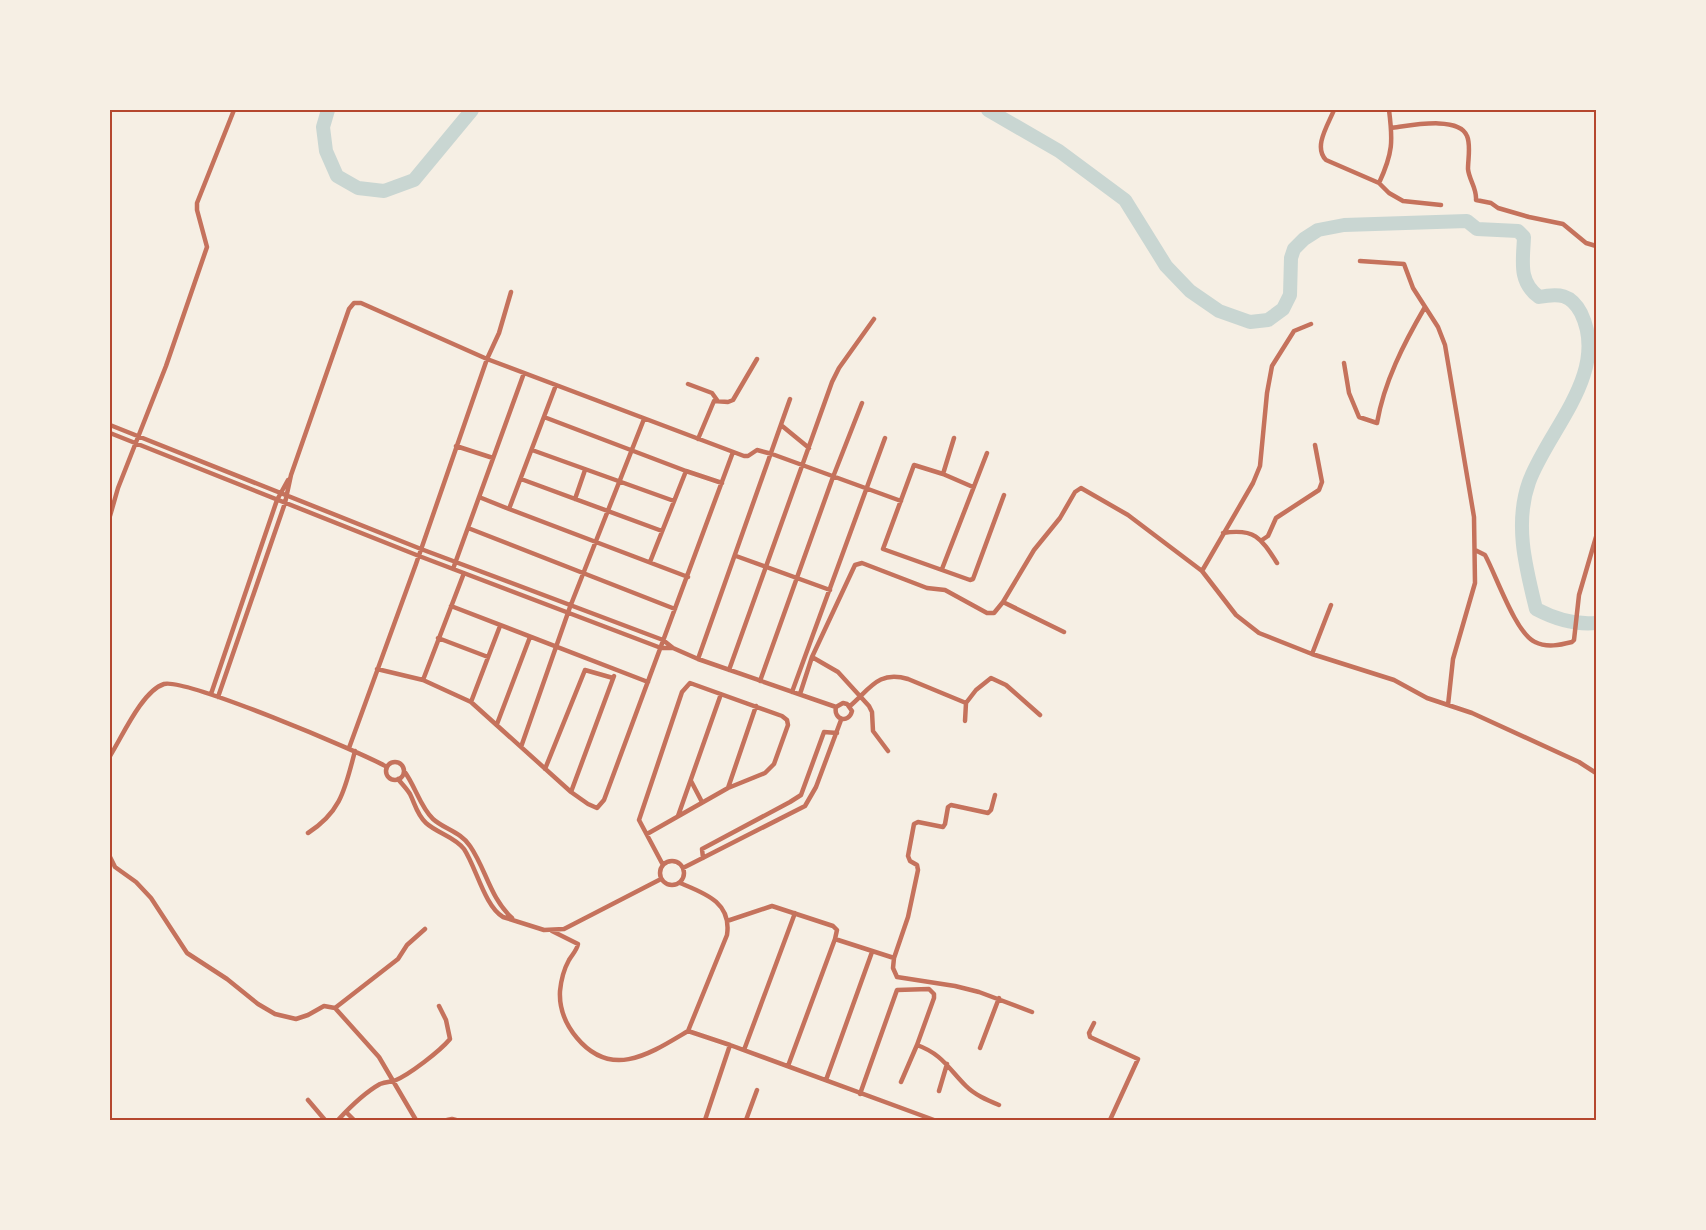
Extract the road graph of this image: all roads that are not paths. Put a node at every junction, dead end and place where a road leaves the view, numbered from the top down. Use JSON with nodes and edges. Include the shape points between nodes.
{"nodes":[{"id":1,"x":234,"y":110,"type":"edge"},
{"id":2,"x":1334,"y":110,"type":"edge"},
{"id":3,"x":1389,"y":110,"type":"edge"},
{"id":4,"x":1391,"y":128,"type":"junction"},
{"id":5,"x":1379,"y":183,"type":"junction"},
{"id":6,"x":1441,"y":205,"type":"dead end"},
{"id":7,"x":1596,"y":246,"type":"edge"},
{"id":8,"x":1360,"y":261,"type":"dead end"},
{"id":9,"x":511,"y":292,"type":"dead end"},
{"id":10,"x":1425,"y":307,"type":"junction"},
{"id":11,"x":874,"y":319,"type":"dead end"},
{"id":12,"x":1311,"y":324,"type":"dead end"},
{"id":13,"x":487,"y":359,"type":"junction"},
{"id":14,"x":757,"y":359,"type":"dead end"},
{"id":15,"x":1344,"y":363,"type":"dead end"},
{"id":16,"x":524,"y":373,"type":"junction"},
{"id":17,"x":688,"y":384,"type":"dead end"},
{"id":18,"x":556,"y":385,"type":"junction"},
{"id":19,"x":790,"y":399,"type":"dead end"},
{"id":20,"x":717,"y":400,"type":"junction"},
{"id":21,"x":862,"y":403,"type":"dead end"},
{"id":22,"x":544,"y":417,"type":"junction"},
{"id":23,"x":644,"y":419,"type":"junction"},
{"id":24,"x":110,"y":425,"type":"edge"},
{"id":25,"x":781,"y":425,"type":"junction"},
{"id":26,"x":110,"y":433,"type":"edge"},
{"id":27,"x":139,"y":437,"type":"junction"},
{"id":28,"x":885,"y":438,"type":"dead end"},
{"id":29,"x":954,"y":438,"type":"dead end"},
{"id":30,"x":698,"y":439,"type":"junction"},
{"id":31,"x":136,"y":444,"type":"junction"},
{"id":32,"x":1315,"y":445,"type":"dead end"},
{"id":33,"x":456,"y":446,"type":"junction"},
{"id":34,"x":809,"y":448,"type":"junction"},
{"id":35,"x":632,"y":449,"type":"junction"},
{"id":36,"x":532,"y":450,"type":"junction"},
{"id":37,"x":733,"y":452,"type":"junction"},
{"id":38,"x":987,"y":453,"type":"dead end"},
{"id":39,"x":772,"y":454,"type":"junction"},
{"id":40,"x":493,"y":458,"type":"junction"},
{"id":41,"x":195,"y":459,"type":"junction"},
{"id":42,"x":193,"y":466,"type":"junction"},
{"id":43,"x":803,"y":466,"type":"junction"},
{"id":44,"x":585,"y":470,"type":"junction"},
{"id":45,"x":686,"y":471,"type":"junction"},
{"id":46,"x":943,"y":474,"type":"junction"},
{"id":47,"x":291,"y":475,"type":"junction"},
{"id":48,"x":833,"y":477,"type":"junction"},
{"id":49,"x":521,"y":479,"type":"junction"},
{"id":50,"x":619,"y":482,"type":"junction"},
{"id":51,"x":722,"y":483,"type":"junction"},
{"id":52,"x":973,"y":487,"type":"junction"},
{"id":53,"x":866,"y":489,"type":"junction"},
{"id":54,"x":280,"y":494,"type":"junction"},
{"id":55,"x":1004,"y":495,"type":"dead end"},
{"id":56,"x":287,"y":496,"type":"junction"},
{"id":57,"x":479,"y":497,"type":"junction"},
{"id":58,"x":575,"y":499,"type":"junction"},
{"id":59,"x":277,"y":500,"type":"junction"},
{"id":60,"x":674,"y":501,"type":"junction"},
{"id":61,"x":901,"y":501,"type":"junction"},
{"id":62,"x":285,"y":503,"type":"junction"},
{"id":63,"x":509,"y":509,"type":"junction"},
{"id":64,"x":608,"y":510,"type":"junction"},
{"id":65,"x":110,"y":516,"type":"edge"},
{"id":66,"x":468,"y":528,"type":"junction"},
{"id":67,"x":662,"y":531,"type":"junction"},
{"id":68,"x":1223,"y":532,"type":"junction"},
{"id":69,"x":1596,"y":537,"type":"edge"},
{"id":70,"x":1262,"y":540,"type":"junction"},
{"id":71,"x":596,"y":541,"type":"junction"},
{"id":72,"x":421,"y":549,"type":"junction"},
{"id":73,"x":883,"y":549,"type":"junction"},
{"id":74,"x":1475,"y":550,"type":"junction"},
{"id":75,"x":419,"y":556,"type":"junction"},
{"id":76,"x":735,"y":556,"type":"junction"},
{"id":77,"x":880,"y":556,"type":"dead end"},
{"id":78,"x":455,"y":562,"type":"junction"},
{"id":79,"x":650,"y":562,"type":"junction"},
{"id":80,"x":1277,"y":563,"type":"dead end"},
{"id":81,"x":466,"y":566,"type":"junction"},
{"id":82,"x":767,"y":567,"type":"junction"},
{"id":83,"x":453,"y":569,"type":"junction"},
{"id":84,"x":942,"y":569,"type":"junction"},
{"id":85,"x":1202,"y":571,"type":"junction"},
{"id":86,"x":584,"y":572,"type":"junction"},
{"id":87,"x":464,"y":573,"type":"junction"},
{"id":88,"x":688,"y":577,"type":"junction"},
{"id":89,"x":799,"y":578,"type":"junction"},
{"id":90,"x":830,"y":590,"type":"junction"},
{"id":91,"x":1003,"y":602,"type":"junction"},
{"id":92,"x":1331,"y":605,"type":"dead end"},
{"id":93,"x":451,"y":606,"type":"junction"},
{"id":94,"x":570,"y":607,"type":"junction"},
{"id":95,"x":675,"y":609,"type":"junction"},
{"id":96,"x":568,"y":614,"type":"junction"},
{"id":97,"x":500,"y":626,"type":"junction"},
{"id":98,"x":1064,"y":632,"type":"dead end"},
{"id":99,"x":530,"y":637,"type":"junction"},
{"id":100,"x":438,"y":638,"type":"junction"},
{"id":101,"x":663,"y":640,"type":"junction"},
{"id":102,"x":557,"y":648,"type":"junction"},
{"id":103,"x":661,"y":648,"type":"junction"},
{"id":104,"x":673,"y":648,"type":"junction"},
{"id":105,"x":1312,"y":654,"type":"junction"},
{"id":106,"x":488,"y":657,"type":"junction"},
{"id":107,"x":812,"y":657,"type":"junction"},
{"id":108,"x":698,"y":659,"type":"junction"},
{"id":109,"x":377,"y":669,"type":"junction"},
{"id":110,"x":616,"y":670,"type":"junction"},
{"id":111,"x":729,"y":670,"type":"junction"},
{"id":112,"x":613,"y":678,"type":"junction"},
{"id":113,"x":423,"y":680,"type":"junction"},
{"id":114,"x":760,"y":681,"type":"junction"},
{"id":115,"x":648,"y":682,"type":"junction"},
{"id":116,"x":792,"y":692,"type":"junction"},
{"id":117,"x":211,"y":694,"type":"junction"},
{"id":118,"x":721,"y":694,"type":"junction"},
{"id":119,"x":800,"y":694,"type":"junction"},
{"id":120,"x":861,"y":696,"type":"junction"},
{"id":121,"x":218,"y":697,"type":"junction"},
{"id":122,"x":471,"y":702,"type":"junction"},
{"id":123,"x":966,"y":703,"type":"junction"},
{"id":124,"x":1448,"y":705,"type":"junction"},
{"id":125,"x":756,"y":706,"type":"junction"},
{"id":126,"x":850,"y":706,"type":"junction"},
{"id":127,"x":836,"y":707,"type":"junction"},
{"id":128,"x":1040,"y":715,"type":"dead end"},
{"id":129,"x":842,"y":720,"type":"junction"},
{"id":130,"x":965,"y":722,"type":"dead end"},
{"id":131,"x":497,"y":724,"type":"junction"},
{"id":132,"x":837,"y":733,"type":"junction"},
{"id":133,"x":521,"y":747,"type":"junction"},
{"id":134,"x":349,"y":748,"type":"junction"},
{"id":135,"x":355,"y":751,"type":"junction"},
{"id":136,"x":888,"y":751,"type":"dead end"},
{"id":137,"x":110,"y":756,"type":"edge"},
{"id":138,"x":387,"y":767,"type":"junction"},
{"id":139,"x":545,"y":770,"type":"junction"},
{"id":140,"x":404,"y":771,"type":"junction"},
{"id":141,"x":1596,"y":773,"type":"edge"},
{"id":142,"x":398,"y":780,"type":"junction"},
{"id":143,"x":691,"y":781,"type":"junction"},
{"id":144,"x":805,"y":783,"type":"junction"},
{"id":145,"x":816,"y":787,"type":"junction"},
{"id":146,"x":728,"y":788,"type":"junction"},
{"id":147,"x":572,"y":792,"type":"junction"},
{"id":148,"x":995,"y":795,"type":"dead end"},
{"id":149,"x":702,"y":802,"type":"junction"},
{"id":150,"x":769,"y":813,"type":"junction"},
{"id":151,"x":678,"y":816,"type":"junction"},
{"id":152,"x":774,"y":822,"type":"junction"},
{"id":153,"x":735,"y":830,"type":"junction"},
{"id":154,"x":308,"y":833,"type":"dead end"},
{"id":155,"x":646,"y":834,"type":"junction"},
{"id":156,"x":740,"y":839,"type":"junction"},
{"id":157,"x":110,"y":856,"type":"edge"},
{"id":158,"x":703,"y":858,"type":"junction"},
{"id":159,"x":663,"y":865,"type":"junction"},
{"id":160,"x":683,"y":867,"type":"junction"},
{"id":161,"x":662,"y":879,"type":"junction"},
{"id":162,"x":680,"y":883,"type":"junction"},
{"id":163,"x":795,"y":913,"type":"junction"},
{"id":164,"x":514,"y":920,"type":"junction"},
{"id":165,"x":727,"y":921,"type":"junction"},
{"id":166,"x":425,"y":929,"type":"dead end"},
{"id":167,"x":550,"y":930,"type":"junction"},
{"id":168,"x":835,"y":939,"type":"junction"},
{"id":169,"x":872,"y":952,"type":"junction"},
{"id":170,"x":894,"y":958,"type":"junction"},
{"id":171,"x":999,"y":998,"type":"junction"},
{"id":172,"x":439,"y":1006,"type":"dead end"},
{"id":173,"x":335,"y":1008,"type":"junction"},
{"id":174,"x":1032,"y":1012,"type":"dead end"},
{"id":175,"x":1094,"y":1023,"type":"dead end"},
{"id":176,"x":688,"y":1031,"type":"junction"},
{"id":177,"x":730,"y":1045,"type":"junction"},
{"id":178,"x":916,"y":1045,"type":"junction"},
{"id":179,"x":980,"y":1048,"type":"dead end"},
{"id":180,"x":744,"y":1050,"type":"junction"},
{"id":181,"x":947,"y":1064,"type":"junction"},
{"id":182,"x":788,"y":1066,"type":"junction"},
{"id":183,"x":394,"y":1080,"type":"junction"},
{"id":184,"x":826,"y":1080,"type":"junction"},
{"id":185,"x":902,"y":1082,"type":"dead end"},
{"id":186,"x":368,"y":1083,"type":"dead end"},
{"id":187,"x":757,"y":1090,"type":"dead end"},
{"id":188,"x":371,"y":1091,"type":"junction"},
{"id":189,"x":939,"y":1091,"type":"dead end"},
{"id":190,"x":861,"y":1094,"type":"junction"},
{"id":191,"x":308,"y":1100,"type":"dead end"},
{"id":192,"x":999,"y":1105,"type":"dead end"},
{"id":193,"x":346,"y":1112,"type":"junction"},
{"id":194,"x":325,"y":1120,"type":"edge"},
{"id":195,"x":338,"y":1120,"type":"edge"},
{"id":196,"x":354,"y":1120,"type":"edge"},
{"id":197,"x":416,"y":1120,"type":"edge"},
{"id":198,"x":447,"y":1120,"type":"edge"},
{"id":199,"x":456,"y":1120,"type":"edge"},
{"id":200,"x":705,"y":1120,"type":"edge"},
{"id":201,"x":746,"y":1120,"type":"edge"},
{"id":202,"x":934,"y":1120,"type":"edge"},
{"id":203,"x":1110,"y":1120,"type":"edge"}],
"edges":[{"from":1,"to":27,"type":"street","via":[[197,203],[207,247]]},
{"from":2,"to":5,"type":"street","via":[[1320,154],[1333,164]]},
{"from":3,"to":4,"type":"street"},
{"from":4,"to":5,"type":"street","via":[[1391,154]]},
{"from":4,"to":7,"type":"street","via":[[1443,123],[1464,131],[1476,200],[1563,224],[1586,243]]},
{"from":5,"to":6,"type":"street","via":[[1403,201]]},
{"from":8,"to":10,"type":"street","via":[[1404,264]]},
{"from":9,"to":13,"type":"street"},
{"from":10,"to":15,"type":"street","via":[[1386,388],[1377,423],[1359,417],[1348,393]]},
{"from":10,"to":74,"type":"street","via":[[1445,345],[1474,517]]},
{"from":11,"to":34,"type":"street","via":[[839,368]]},
{"from":12,"to":68,"type":"street","via":[[1294,331],[1272,366],[1260,466]]},
{"from":13,"to":16,"type":"street"},
{"from":13,"to":33,"type":"street"},
{"from":13,"to":47,"type":"street","via":[[354,303]]},
{"from":14,"to":20,"type":"street","via":[[733,400]]},
{"from":16,"to":18,"type":"street"},
{"from":16,"to":40,"type":"street"},
{"from":17,"to":20,"type":"street","via":[[712,393]]},
{"from":18,"to":22,"type":"street"},
{"from":18,"to":23,"type":"street"},
{"from":19,"to":25,"type":"street"},
{"from":20,"to":30,"type":"street"},
{"from":21,"to":48,"type":"street"},
{"from":22,"to":35,"type":"street"},
{"from":22,"to":36,"type":"street"},
{"from":23,"to":30,"type":"street"},
{"from":23,"to":35,"type":"street"},
{"from":24,"to":27,"type":"street"},
{"from":25,"to":34,"type":"street"},
{"from":25,"to":39,"type":"street"},
{"from":26,"to":31,"type":"street"},
{"from":27,"to":31,"type":"street"},
{"from":27,"to":41,"type":"street"},
{"from":28,"to":53,"type":"street"},
{"from":29,"to":46,"type":"street"},
{"from":30,"to":37,"type":"street"},
{"from":31,"to":42,"type":"street"},
{"from":31,"to":65,"type":"street"},
{"from":32,"to":70,"type":"street","via":[[1320,490],[1276,518]]},
{"from":33,"to":40,"type":"street"},
{"from":33,"to":72,"type":"street"},
{"from":34,"to":43,"type":"street"},
{"from":35,"to":45,"type":"street"},
{"from":35,"to":50,"type":"street"},
{"from":36,"to":44,"type":"street"},
{"from":36,"to":49,"type":"street"},
{"from":37,"to":39,"type":"street","via":[[746,457],[757,450]]},
{"from":37,"to":51,"type":"street"},
{"from":38,"to":52,"type":"street"},
{"from":39,"to":43,"type":"street"},
{"from":39,"to":76,"type":"street"},
{"from":40,"to":57,"type":"street"},
{"from":41,"to":42,"type":"street"},
{"from":41,"to":54,"type":"street"},
{"from":42,"to":59,"type":"street"},
{"from":43,"to":48,"type":"street"},
{"from":43,"to":82,"type":"street"},
{"from":44,"to":50,"type":"street"},
{"from":44,"to":58,"type":"street"},
{"from":45,"to":51,"type":"street"},
{"from":45,"to":60,"type":"street"},
{"from":46,"to":52,"type":"street"},
{"from":46,"to":61,"type":"street","via":[[914,465]]},
{"from":47,"to":54,"type":"street"},
{"from":47,"to":56,"type":"street"},
{"from":48,"to":53,"type":"street"},
{"from":48,"to":89,"type":"street"},
{"from":49,"to":58,"type":"street"},
{"from":49,"to":63,"type":"street"},
{"from":50,"to":60,"type":"street"},
{"from":50,"to":64,"type":"street"},
{"from":51,"to":88,"type":"street"},
{"from":52,"to":84,"type":"street"},
{"from":53,"to":61,"type":"street"},
{"from":53,"to":90,"type":"street"},
{"from":54,"to":56,"type":"street"},
{"from":54,"to":59,"type":"street"},
{"from":55,"to":84,"type":"street","via":[[973,579]]},
{"from":56,"to":62,"type":"street"},
{"from":56,"to":72,"type":"street"},
{"from":57,"to":63,"type":"street"},
{"from":57,"to":66,"type":"street"},
{"from":58,"to":64,"type":"street"},
{"from":59,"to":62,"type":"street"},
{"from":59,"to":117,"type":"street"},
{"from":60,"to":67,"type":"street"},
{"from":61,"to":73,"type":"street"},
{"from":62,"to":75,"type":"street"},
{"from":62,"to":121,"type":"street"},
{"from":63,"to":71,"type":"street"},
{"from":64,"to":67,"type":"street"},
{"from":64,"to":71,"type":"street"},
{"from":66,"to":78,"type":"street"},
{"from":66,"to":86,"type":"street"},
{"from":67,"to":79,"type":"street"},
{"from":68,"to":70,"type":"street","via":[[1244,531]]},
{"from":68,"to":85,"type":"street"},
{"from":69,"to":74,"type":"street","via":[[1576,610],[1574,637],[1572,642],[1556,646],[1527,637],[1485,555]]},
{"from":70,"to":80,"type":"street"},
{"from":71,"to":79,"type":"street"},
{"from":71,"to":86,"type":"street"},
{"from":72,"to":75,"type":"street"},
{"from":72,"to":78,"type":"street"},
{"from":73,"to":77,"type":"street"},
{"from":73,"to":84,"type":"street"},
{"from":74,"to":124,"type":"street","via":[[1473,595],[1453,659]]},
{"from":75,"to":83,"type":"street"},
{"from":75,"to":109,"type":"street"},
{"from":76,"to":82,"type":"street"},
{"from":76,"to":108,"type":"street"},
{"from":78,"to":81,"type":"street"},
{"from":78,"to":83,"type":"street"},
{"from":79,"to":88,"type":"street"},
{"from":81,"to":87,"type":"street"},
{"from":81,"to":94,"type":"street"},
{"from":82,"to":89,"type":"street"},
{"from":82,"to":111,"type":"street"},
{"from":83,"to":87,"type":"street"},
{"from":85,"to":91,"type":"street","via":[[1128,515],[1081,488],[1074,492],[1060,518],[1034,550]]},
{"from":85,"to":105,"type":"street","via":[[1226,604],[1252,628]]},
{"from":86,"to":94,"type":"street"},
{"from":86,"to":95,"type":"street"},
{"from":87,"to":93,"type":"street"},
{"from":87,"to":96,"type":"street"},
{"from":88,"to":95,"type":"street"},
{"from":89,"to":90,"type":"street"},
{"from":89,"to":114,"type":"street"},
{"from":90,"to":116,"type":"street"},
{"from":91,"to":98,"type":"street"},
{"from":91,"to":107,"type":"street","via":[[994,613],[987,613],[945,590],[927,588],[859,562]]},
{"from":92,"to":105,"type":"street"},
{"from":93,"to":97,"type":"street"},
{"from":93,"to":100,"type":"street"},
{"from":94,"to":96,"type":"street"},
{"from":94,"to":101,"type":"street"},
{"from":95,"to":101,"type":"street"},
{"from":96,"to":102,"type":"street"},
{"from":96,"to":103,"type":"street"},
{"from":97,"to":99,"type":"street"},
{"from":97,"to":106,"type":"street"},
{"from":99,"to":102,"type":"street"},
{"from":99,"to":131,"type":"street"},
{"from":100,"to":106,"type":"street"},
{"from":100,"to":113,"type":"street"},
{"from":101,"to":103,"type":"street"},
{"from":101,"to":104,"type":"street"},
{"from":102,"to":110,"type":"street"},
{"from":102,"to":133,"type":"street"},
{"from":103,"to":104,"type":"street"},
{"from":103,"to":115,"type":"street"},
{"from":104,"to":108,"type":"street"},
{"from":105,"to":124,"type":"street","via":[[1394,680]]},
{"from":106,"to":122,"type":"street"},
{"from":107,"to":119,"type":"street"},
{"from":107,"to":120,"type":"street","via":[[838,672]]},
{"from":108,"to":111,"type":"street"},
{"from":109,"to":113,"type":"street"},
{"from":109,"to":134,"type":"street"},
{"from":110,"to":112,"type":"street"},
{"from":110,"to":115,"type":"street"},
{"from":111,"to":114,"type":"street"},
{"from":112,"to":139,"type":"street","via":[[585,670]]},
{"from":112,"to":147,"type":"street"},
{"from":113,"to":122,"type":"street"},
{"from":114,"to":116,"type":"street"},
{"from":115,"to":147,"type":"street","via":[[600,806],[592,806]]},
{"from":116,"to":119,"type":"street"},
{"from":117,"to":121,"type":"street"},
{"from":117,"to":137,"type":"street","via":[[170,683],[158,687],[139,707]]},
{"from":118,"to":125,"type":"street"},
{"from":118,"to":143,"type":"street"},
{"from":118,"to":155,"type":"street","via":[[690,683],[682,692],[639,820]]},
{"from":119,"to":127,"type":"street"},
{"from":120,"to":123,"type":"street","via":[[884,677],[898,676]]},
{"from":120,"to":126,"type":"street"},
{"from":120,"to":136,"type":"street","via":[[873,712],[873,731]]},
{"from":121,"to":134,"type":"street"},
{"from":122,"to":131,"type":"street"},
{"from":123,"to":128,"type":"street","via":[[992,678],[1006,685]]},
{"from":123,"to":130,"type":"street"},
{"from":124,"to":141,"type":"street"},
{"from":125,"to":146,"type":"street"},
{"from":125,"to":146,"type":"street","via":[[782,716],[788,725],[774,764],[765,773]]},
{"from":126,"to":127,"type":"street","via":[[843,703]]},
{"from":126,"to":129,"type":"street","via":[[851,716]]},
{"from":127,"to":129,"type":"street","via":[[837,717]]},
{"from":129,"to":132,"type":"street"},
{"from":131,"to":133,"type":"street"},
{"from":132,"to":144,"type":"street","via":[[824,732]]},
{"from":132,"to":145,"type":"street"},
{"from":133,"to":139,"type":"street"},
{"from":134,"to":135,"type":"street"},
{"from":135,"to":138,"type":"street"},
{"from":135,"to":154,"type":"street","via":[[337,806],[321,825]]},
{"from":138,"to":140,"type":"street","via":[[397,762]]},
{"from":138,"to":142,"type":"street","via":[[387,776]]},
{"from":139,"to":147,"type":"street"},
{"from":140,"to":142,"type":"street"},
{"from":140,"to":164,"type":"street","via":[[428,813],[467,841],[496,899]]},
{"from":142,"to":164,"type":"street","via":[[426,824],[460,844],[499,915]]},
{"from":143,"to":149,"type":"street"},
{"from":143,"to":151,"type":"street"},
{"from":144,"to":145,"type":"street"},
{"from":144,"to":150,"type":"street","via":[[798,797]]},
{"from":145,"to":152,"type":"street","via":[[805,806]]},
{"from":146,"to":149,"type":"street"},
{"from":148,"to":170,"type":"street","via":[[988,813],[951,805],[943,827],[914,824],[908,856],[918,870]]},
{"from":149,"to":151,"type":"street"},
{"from":150,"to":152,"type":"street"},
{"from":150,"to":153,"type":"street"},
{"from":151,"to":155,"type":"street"},
{"from":152,"to":156,"type":"street"},
{"from":153,"to":156,"type":"street"},
{"from":153,"to":158,"type":"street","via":[[702,849]]},
{"from":155,"to":159,"type":"street"},
{"from":156,"to":158,"type":"street"},
{"from":157,"to":173,"type":"street","via":[[116,867],[142,888],[187,953],[242,993],[275,1014],[296,1018],[324,1006]]},
{"from":158,"to":160,"type":"street"},
{"from":159,"to":160,"type":"street","via":[[671,861]]},
{"from":159,"to":161,"type":"street"},
{"from":160,"to":162,"type":"street"},
{"from":161,"to":162,"type":"street","via":[[669,885]]},
{"from":161,"to":167,"type":"street","via":[[564,929]]},
{"from":162,"to":165,"type":"street","via":[[707,894]]},
{"from":163,"to":165,"type":"street","via":[[769,906]]},
{"from":163,"to":168,"type":"street","via":[[833,926],[837,930]]},
{"from":163,"to":180,"type":"street"},
{"from":164,"to":167,"type":"street"},
{"from":165,"to":176,"type":"street","via":[[726,935]]},
{"from":166,"to":173,"type":"street","via":[[398,959]]},
{"from":167,"to":176,"type":"street","via":[[578,944],[562,980],[561,1007],[572,1033],[592,1054],[617,1060],[637,1059]]},
{"from":168,"to":169,"type":"street"},
{"from":168,"to":182,"type":"street"},
{"from":169,"to":170,"type":"street"},
{"from":169,"to":184,"type":"street"},
{"from":170,"to":171,"type":"street","via":[[897,977]]},
{"from":171,"to":174,"type":"street"},
{"from":171,"to":179,"type":"street"},
{"from":172,"to":183,"type":"street","via":[[450,1039]]},
{"from":173,"to":183,"type":"street"},
{"from":175,"to":203,"type":"street","via":[[1090,1037],[1138,1059]]},
{"from":176,"to":177,"type":"street"},
{"from":177,"to":180,"type":"street"},
{"from":177,"to":200,"type":"street"},
{"from":178,"to":181,"type":"street","via":[[934,1052]]},
{"from":178,"to":185,"type":"street"},
{"from":178,"to":190,"type":"street","via":[[934,994],[929,989],[900,989]]},
{"from":180,"to":182,"type":"street"},
{"from":181,"to":189,"type":"street"},
{"from":181,"to":192,"type":"street","via":[[973,1093]]},
{"from":182,"to":184,"type":"street"},
{"from":183,"to":188,"type":"street"},
{"from":183,"to":197,"type":"street"},
{"from":184,"to":190,"type":"street"},
{"from":186,"to":188,"type":"street"},
{"from":187,"to":201,"type":"street"},
{"from":188,"to":193,"type":"street"},
{"from":190,"to":202,"type":"street"},
{"from":191,"to":194,"type":"street"},
{"from":193,"to":195,"type":"street"},
{"from":193,"to":196,"type":"street"},
{"from":198,"to":199,"type":"street"}]}
